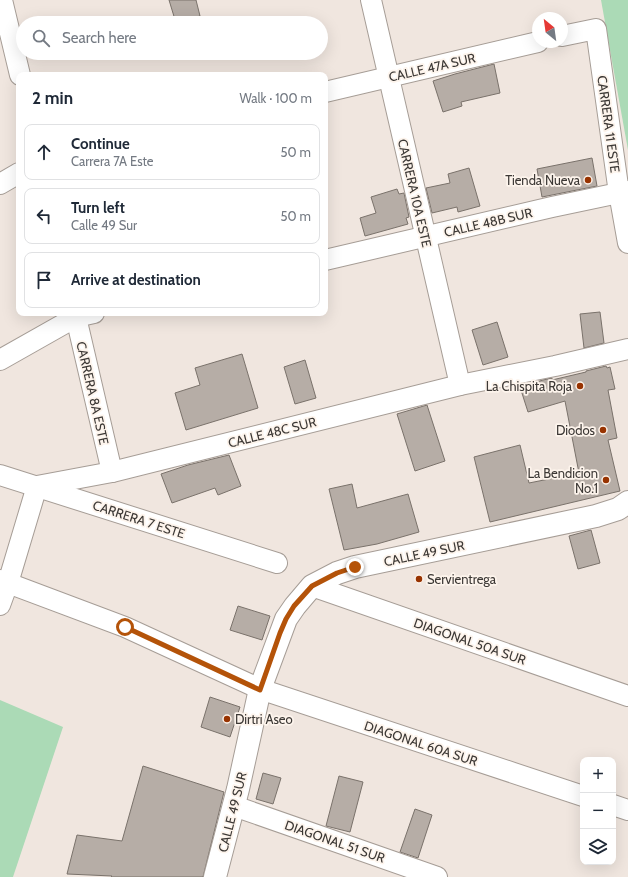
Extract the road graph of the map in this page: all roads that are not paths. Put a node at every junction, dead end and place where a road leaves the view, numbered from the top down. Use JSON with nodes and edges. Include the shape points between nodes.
{"nodes":[{"id":1,"x":1,"y":0,"type":"edge"},
{"id":2,"x":371,"y":0,"type":"edge"},
{"id":3,"x":568,"y":35,"type":"edge"},
{"id":4,"x":532,"y":43,"type":"edge"},
{"id":5,"x":16,"y":59,"type":"edge"},
{"id":6,"x":16,"y":60,"type":"edge"},
{"id":7,"x":19,"y":72,"type":"edge"},
{"id":8,"x":389,"y":77,"type":"junction"},
{"id":9,"x":328,"y":91,"type":"edge"},
{"id":10,"x":16,"y":175,"type":"edge"},
{"id":11,"x":0,"y":184,"type":"edge"},
{"id":12,"x":623,"y":192,"type":"edge"},
{"id":13,"x":426,"y":237,"type":"junction"},
{"id":14,"x":628,"y":243,"type":"edge"},
{"id":15,"x":328,"y":259,"type":"edge"},
{"id":16,"x":78,"y":316,"type":"edge"},
{"id":17,"x":82,"y":316,"type":"edge"},
{"id":18,"x":628,"y":349,"type":"edge"},
{"id":19,"x":0,"y":360,"type":"edge"},
{"id":20,"x":460,"y":385,"type":"junction"},
{"id":21,"x":112,"y":472,"type":"junction"},
{"id":22,"x":0,"y":475,"type":"edge"},
{"id":23,"x":37,"y":486,"type":"junction"},
{"id":24,"x":628,"y":502,"type":"edge"},
{"id":25,"x":278,"y":563,"type":"dead end"},
{"id":26,"x":4,"y":581,"type":"edge"},
{"id":27,"x":312,"y":586,"type":"junction"},
{"id":28,"x":0,"y":605,"type":"edge"},
{"id":29,"x":260,"y":690,"type":"junction"},
{"id":30,"x":628,"y":696,"type":"edge"},
{"id":31,"x":580,"y":795,"type":"edge"},
{"id":32,"x":234,"y":806,"type":"junction"},
{"id":33,"x":616,"y":806,"type":"edge"},
{"id":34,"x":628,"y":810,"type":"edge"},
{"id":35,"x":215,"y":877,"type":"edge"},
{"id":36,"x":437,"y":877,"type":"edge"}],
"edges":[{"from":1,"to":5,"type":"street"},
{"from":2,"to":8,"type":"street","name":"CARRERA 10A ESTE"},
{"from":3,"to":12,"type":"street","name":"CARRERA 11 ESTE","via":[[596,28]]},
{"from":4,"to":8,"type":"street","name":"CALLE 47A SUR"},
{"from":6,"to":7,"type":"street"},
{"from":8,"to":9,"type":"street","name":"CALLE 47A SUR"},
{"from":8,"to":13,"type":"street","name":"CARRERA 10A ESTE"},
{"from":10,"to":11,"type":"street"},
{"from":12,"to":13,"type":"street","name":"CALLE 48B SUR"},
{"from":12,"to":14,"type":"street","name":"CARRERA 11 ESTE"},
{"from":13,"to":15,"type":"street","name":"CALLE 48B SUR"},
{"from":13,"to":20,"type":"street","name":"CARRERA 10A ESTE"},
{"from":16,"to":19,"type":"street"},
{"from":17,"to":21,"type":"street","name":"CARRERA 8A ESTE"},
{"from":18,"to":20,"type":"street","name":"CALLE 48C SUR"},
{"from":20,"to":21,"type":"street","name":"CALLE 48C SUR"},
{"from":21,"to":23,"type":"street","name":"CALLE 48C SUR"},
{"from":22,"to":23,"type":"street","name":"CARRERA 7 ESTE"},
{"from":23,"to":25,"type":"street","name":"CARRERA 7 ESTE"},
{"from":23,"to":26,"type":"street"},
{"from":24,"to":27,"type":"street","name":"CALLE 49 SUR","via":[[618,509],[596,516],[355,567]]},
{"from":26,"to":28,"type":"street"},
{"from":26,"to":29,"type":"street","name":"DIAGONAL 60A SUR","via":[[125,627]]},
{"from":27,"to":29,"type":"street","name":"CALLE 49 SUR","via":[[286,619]]},
{"from":27,"to":30,"type":"street","name":"DIAGONAL 50A SUR"},
{"from":29,"to":31,"type":"street","name":"DIAGONAL 60A SUR"},
{"from":29,"to":32,"type":"street","name":"CALLE 49 SUR"},
{"from":32,"to":35,"type":"street","name":"CALLE 49 SUR"},
{"from":32,"to":36,"type":"street","name":"DIAGONAL 51 SUR"},
{"from":33,"to":34,"type":"street"}]}
